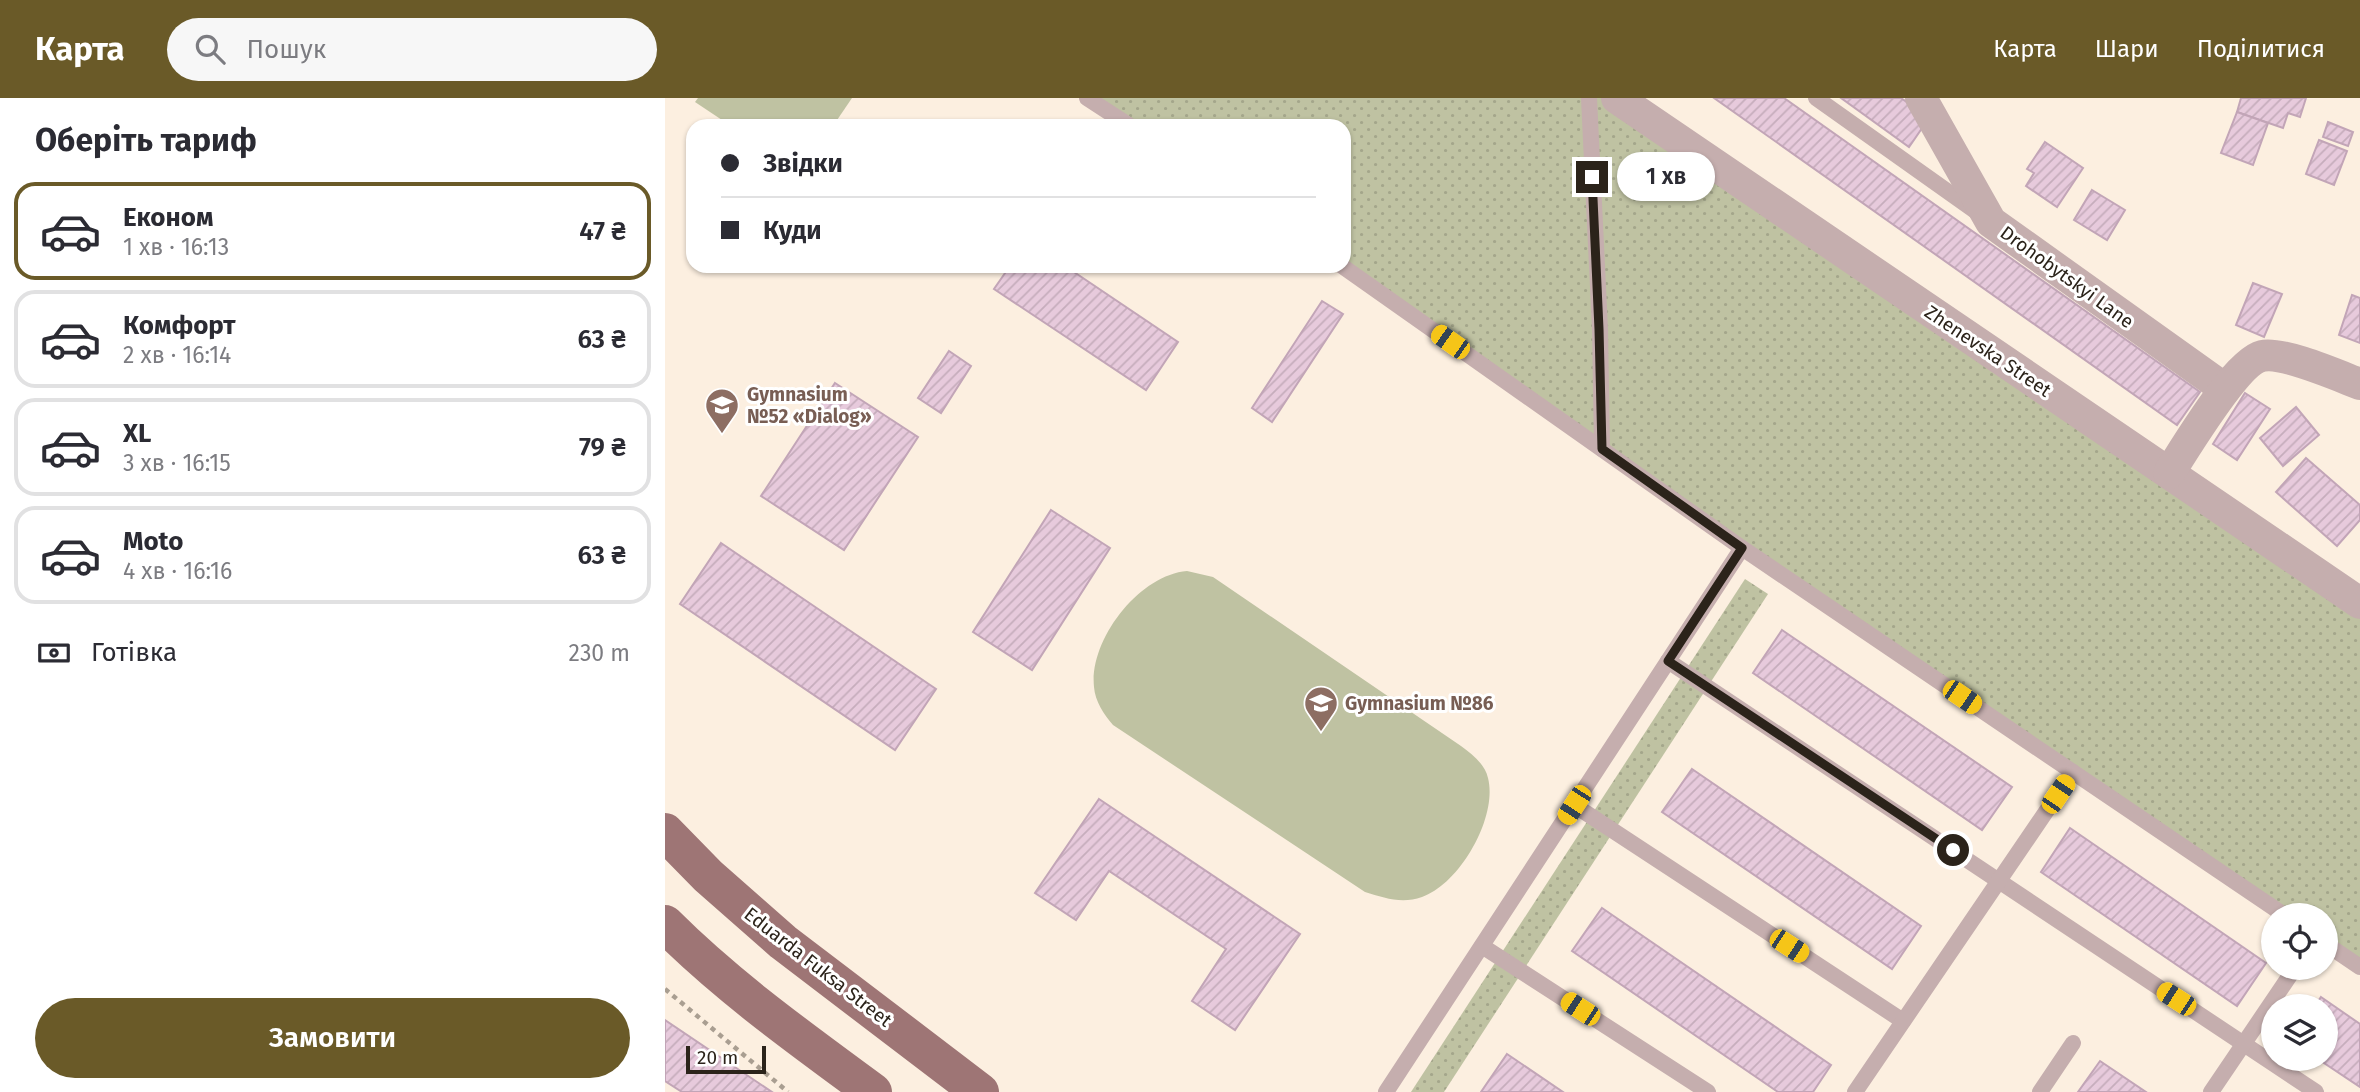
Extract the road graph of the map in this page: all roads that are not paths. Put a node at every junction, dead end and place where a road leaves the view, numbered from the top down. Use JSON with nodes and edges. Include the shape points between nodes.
{"nodes":[{"id":1,"x":1087,"y":98,"type":"edge"},
{"id":2,"x":1589,"y":98,"type":"edge"},
{"id":3,"x":1616,"y":98,"type":"edge"},
{"id":4,"x":1817,"y":98,"type":"edge"},
{"id":5,"x":1921,"y":98,"type":"edge"},
{"id":6,"x":1119,"y":119,"type":"edge"},
{"id":7,"x":1991,"y":222,"type":"junction"},
{"id":8,"x":1351,"y":272,"type":"edge"},
{"id":9,"x":2360,"y":383,"type":"edge"},
{"id":10,"x":2225,"y":389,"type":"junction"},
{"id":11,"x":1602,"y":449,"type":"junction"},
{"id":12,"x":2169,"y":473,"type":"junction"},
{"id":13,"x":1742,"y":548,"type":"junction"},
{"id":14,"x":2360,"y":603,"type":"edge"},
{"id":15,"x":1668,"y":661,"type":"junction"},
{"id":16,"x":2073,"y":772,"type":"junction"},
{"id":17,"x":1574,"y":805,"type":"junction"},
{"id":18,"x":665,"y":832,"type":"edge"},
{"id":19,"x":1999,"y":881,"type":"junction"},
{"id":20,"x":2266,"y":903,"type":"edge"},
{"id":21,"x":665,"y":924,"type":"edge"},
{"id":22,"x":1482,"y":946,"type":"junction"},
{"id":23,"x":2338,"y":952,"type":"edge"},
{"id":24,"x":2360,"y":967,"type":"edge"},
{"id":25,"x":2287,"y":980,"type":"edge"},
{"id":26,"x":1903,"y":1021,"type":"junction"},
{"id":27,"x":2073,"y":1043,"type":"dead end"},
{"id":28,"x":2243,"y":1044,"type":"junction"},
{"id":29,"x":873,"y":1092,"type":"edge"},
{"id":30,"x":980,"y":1092,"type":"edge"},
{"id":31,"x":1386,"y":1092,"type":"edge"},
{"id":32,"x":1708,"y":1092,"type":"edge"},
{"id":33,"x":1855,"y":1092,"type":"edge"},
{"id":34,"x":2040,"y":1092,"type":"edge"},
{"id":35,"x":2211,"y":1092,"type":"edge"},
{"id":36,"x":2316,"y":1092,"type":"edge"}],
"edges":[{"from":1,"to":6,"type":"lane"},
{"from":2,"to":11,"type":"lane"},
{"from":3,"to":12,"type":"street","name":"Zhenevska Street"},
{"from":4,"to":7,"type":"lane"},
{"from":5,"to":7,"type":"street","name":"Drohobytskyi Lane"},
{"from":7,"to":10,"type":"street","name":"Drohobytskyi Lane"},
{"from":8,"to":11,"type":"lane"},
{"from":9,"to":10,"type":"street","via":[[2282,356],[2261,356]]},
{"from":10,"to":12,"type":"street"},
{"from":11,"to":13,"type":"lane"},
{"from":12,"to":14,"type":"street","name":"Zhenevska Street"},
{"from":13,"to":15,"type":"lane"},
{"from":13,"to":16,"type":"lane"},
{"from":15,"to":17,"type":"lane"},
{"from":15,"to":19,"type":"lane"},
{"from":16,"to":19,"type":"lane"},
{"from":16,"to":20,"type":"lane"},
{"from":17,"to":22,"type":"lane"},
{"from":17,"to":26,"type":"lane"},
{"from":18,"to":30,"type":"main road","name":"Eduarda Fuksa Street","via":[[783,942]]},
{"from":19,"to":26,"type":"lane"},
{"from":19,"to":28,"type":"lane"},
{"from":21,"to":29,"type":"main road","via":[[742,992]]},
{"from":22,"to":31,"type":"lane"},
{"from":22,"to":32,"type":"lane"},
{"from":23,"to":24,"type":"lane"},
{"from":25,"to":28,"type":"lane"},
{"from":26,"to":33,"type":"lane"},
{"from":27,"to":34,"type":"lane"},
{"from":28,"to":35,"type":"lane"},
{"from":28,"to":36,"type":"lane"}]}
